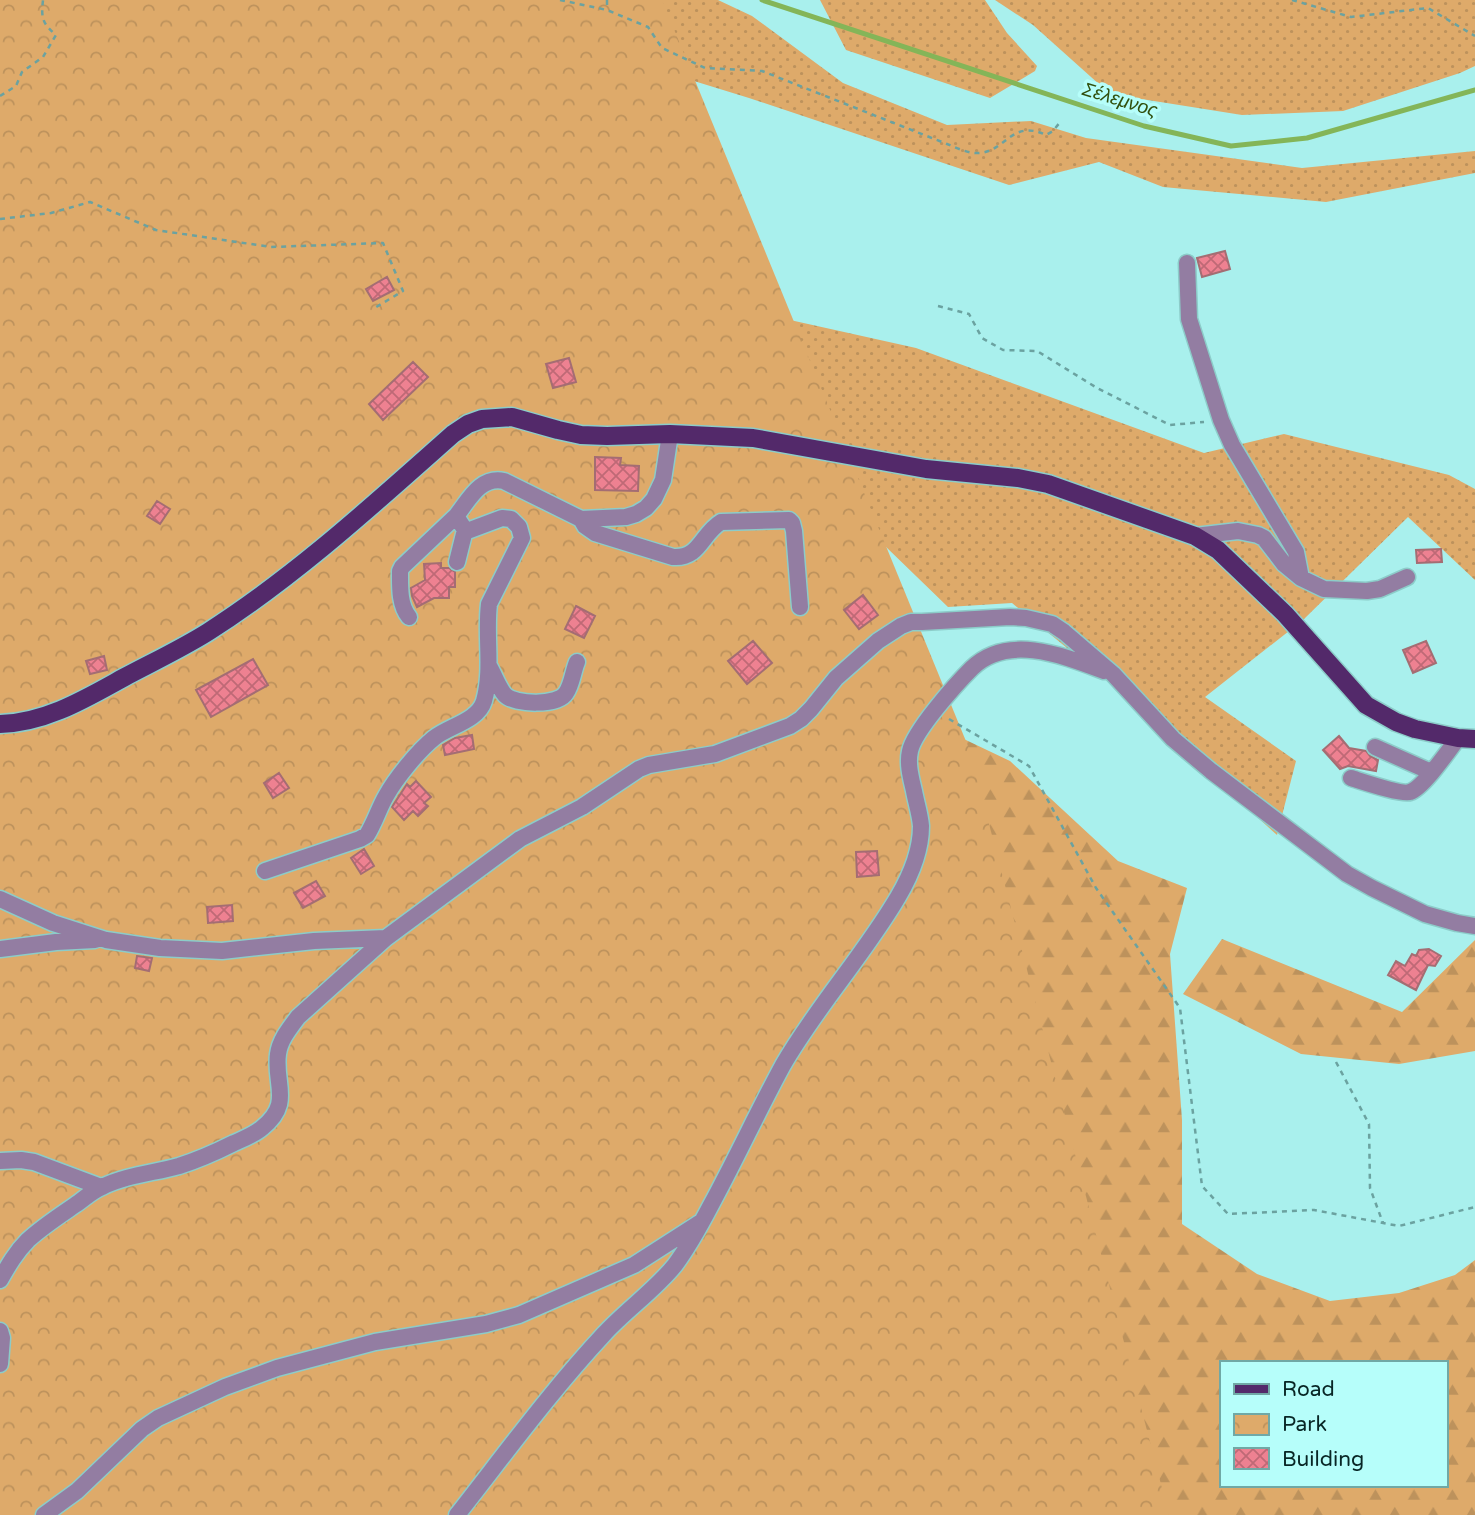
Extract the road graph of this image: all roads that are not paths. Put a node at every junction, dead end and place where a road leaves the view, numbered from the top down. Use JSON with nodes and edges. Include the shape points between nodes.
{"nodes":[{"id":1,"x":1187,"y":263,"type":"dead end"},
{"id":2,"x":670,"y":434,"type":"junction"},
{"id":3,"x":456,"y":516,"type":"junction"},
{"id":4,"x":581,"y":519,"type":"junction"},
{"id":5,"x":466,"y":530,"type":"junction"},
{"id":6,"x":1195,"y":536,"type":"junction"},
{"id":7,"x":457,"y":562,"type":"dead end"},
{"id":8,"x":1407,"y":577,"type":"dead end"},
{"id":9,"x":1301,"y":578,"type":"junction"},
{"id":10,"x":800,"y":607,"type":"dead end"},
{"id":11,"x":410,"y":617,"type":"dead end"},
{"id":12,"x":577,"y":662,"type":"dead end"},
{"id":13,"x":489,"y":666,"type":"junction"},
{"id":14,"x":1113,"y":674,"type":"junction"},
{"id":15,"x":0,"y":724,"type":"edge"},
{"id":16,"x":1467,"y":739,"type":"edge"},
{"id":17,"x":1375,"y":747,"type":"dead end"},
{"id":18,"x":1431,"y":772,"type":"junction"},
{"id":19,"x":1351,"y":778,"type":"dead end"},
{"id":20,"x":265,"y":871,"type":"dead end"},
{"id":21,"x":0,"y":899,"type":"edge"},
{"id":22,"x":1475,"y":926,"type":"edge"},
{"id":23,"x":386,"y":938,"type":"junction"},
{"id":24,"x":106,"y":940,"type":"junction"},
{"id":25,"x":0,"y":949,"type":"edge"},
{"id":26,"x":0,"y":1161,"type":"edge"},
{"id":27,"x":101,"y":1187,"type":"junction"},
{"id":28,"x":703,"y":1220,"type":"junction"},
{"id":29,"x":0,"y":1280,"type":"edge"},
{"id":30,"x":0,"y":1331,"type":"edge"},
{"id":31,"x":0,"y":1364,"type":"edge"},
{"id":32,"x":44,"y":1515,"type":"edge"},
{"id":33,"x":457,"y":1515,"type":"edge"}],
"edges":[{"from":1,"to":9,"type":"street","via":[[1189,319],[1221,420],[1296,552]]},
{"from":2,"to":4,"type":"street","via":[[663,480],[646,508],[626,517]]},
{"from":2,"to":6,"type":"main road","via":[[753,438],[926,468],[1018,478]]},
{"from":2,"to":15,"type":"main road","via":[[581,435],[512,417],[468,424],[319,552],[207,632],[78,703],[40,718]]},
{"from":3,"to":4,"type":"street","via":[[481,485],[498,480]]},
{"from":3,"to":5,"type":"street"},
{"from":3,"to":11,"type":"street","via":[[400,571],[402,603]]},
{"from":4,"to":10,"type":"street","via":[[595,533],[681,558],[694,552],[721,522],[789,520],[794,531]]},
{"from":5,"to":7,"type":"street"},
{"from":5,"to":13,"type":"street","via":[[506,518],[522,533],[489,604]]},
{"from":6,"to":9,"type":"street","via":[[1238,531],[1258,535]]},
{"from":6,"to":16,"type":"main road","via":[[1218,550],[1284,614],[1366,705],[1415,729]]},
{"from":8,"to":9,"type":"street","via":[[1380,589],[1355,592],[1324,589]]},
{"from":12,"to":13,"type":"street","via":[[567,692],[553,701],[514,700],[505,695]]},
{"from":13,"to":20,"type":"street","via":[[481,708],[424,747],[391,786],[367,835]]},
{"from":14,"to":22,"type":"street","via":[[1173,739],[1211,772],[1347,874],[1425,914]]},
{"from":14,"to":23,"type":"street","via":[[1064,632],[1037,620],[911,622],[878,641],[836,678],[801,719],[715,754],[639,769],[583,807],[520,839]]},
{"from":14,"to":28,"type":"street","via":[[1058,654],[997,653],[973,667],[934,710],[910,747],[909,769],[921,823],[915,862],[899,896],[784,1064]]},
{"from":16,"to":18,"type":"street"},
{"from":17,"to":18,"type":"street"},
{"from":18,"to":19,"type":"street","via":[[1408,793]]},
{"from":21,"to":24,"type":"street"},
{"from":23,"to":24,"type":"street","via":[[222,951]]},
{"from":23,"to":27,"type":"street","via":[[287,1032],[278,1053],[281,1098],[271,1120],[261,1129],[179,1166]]},
{"from":24,"to":25,"type":"street"},
{"from":26,"to":27,"type":"street","via":[[34,1162]]},
{"from":27,"to":29,"type":"street","via":[[27,1241]]},
{"from":28,"to":32,"type":"street","via":[[634,1265],[519,1315],[375,1342],[225,1387],[142,1429],[77,1491]]},
{"from":28,"to":33,"type":"street","via":[[672,1268],[604,1333]]},
{"from":30,"to":31,"type":"street"}]}
